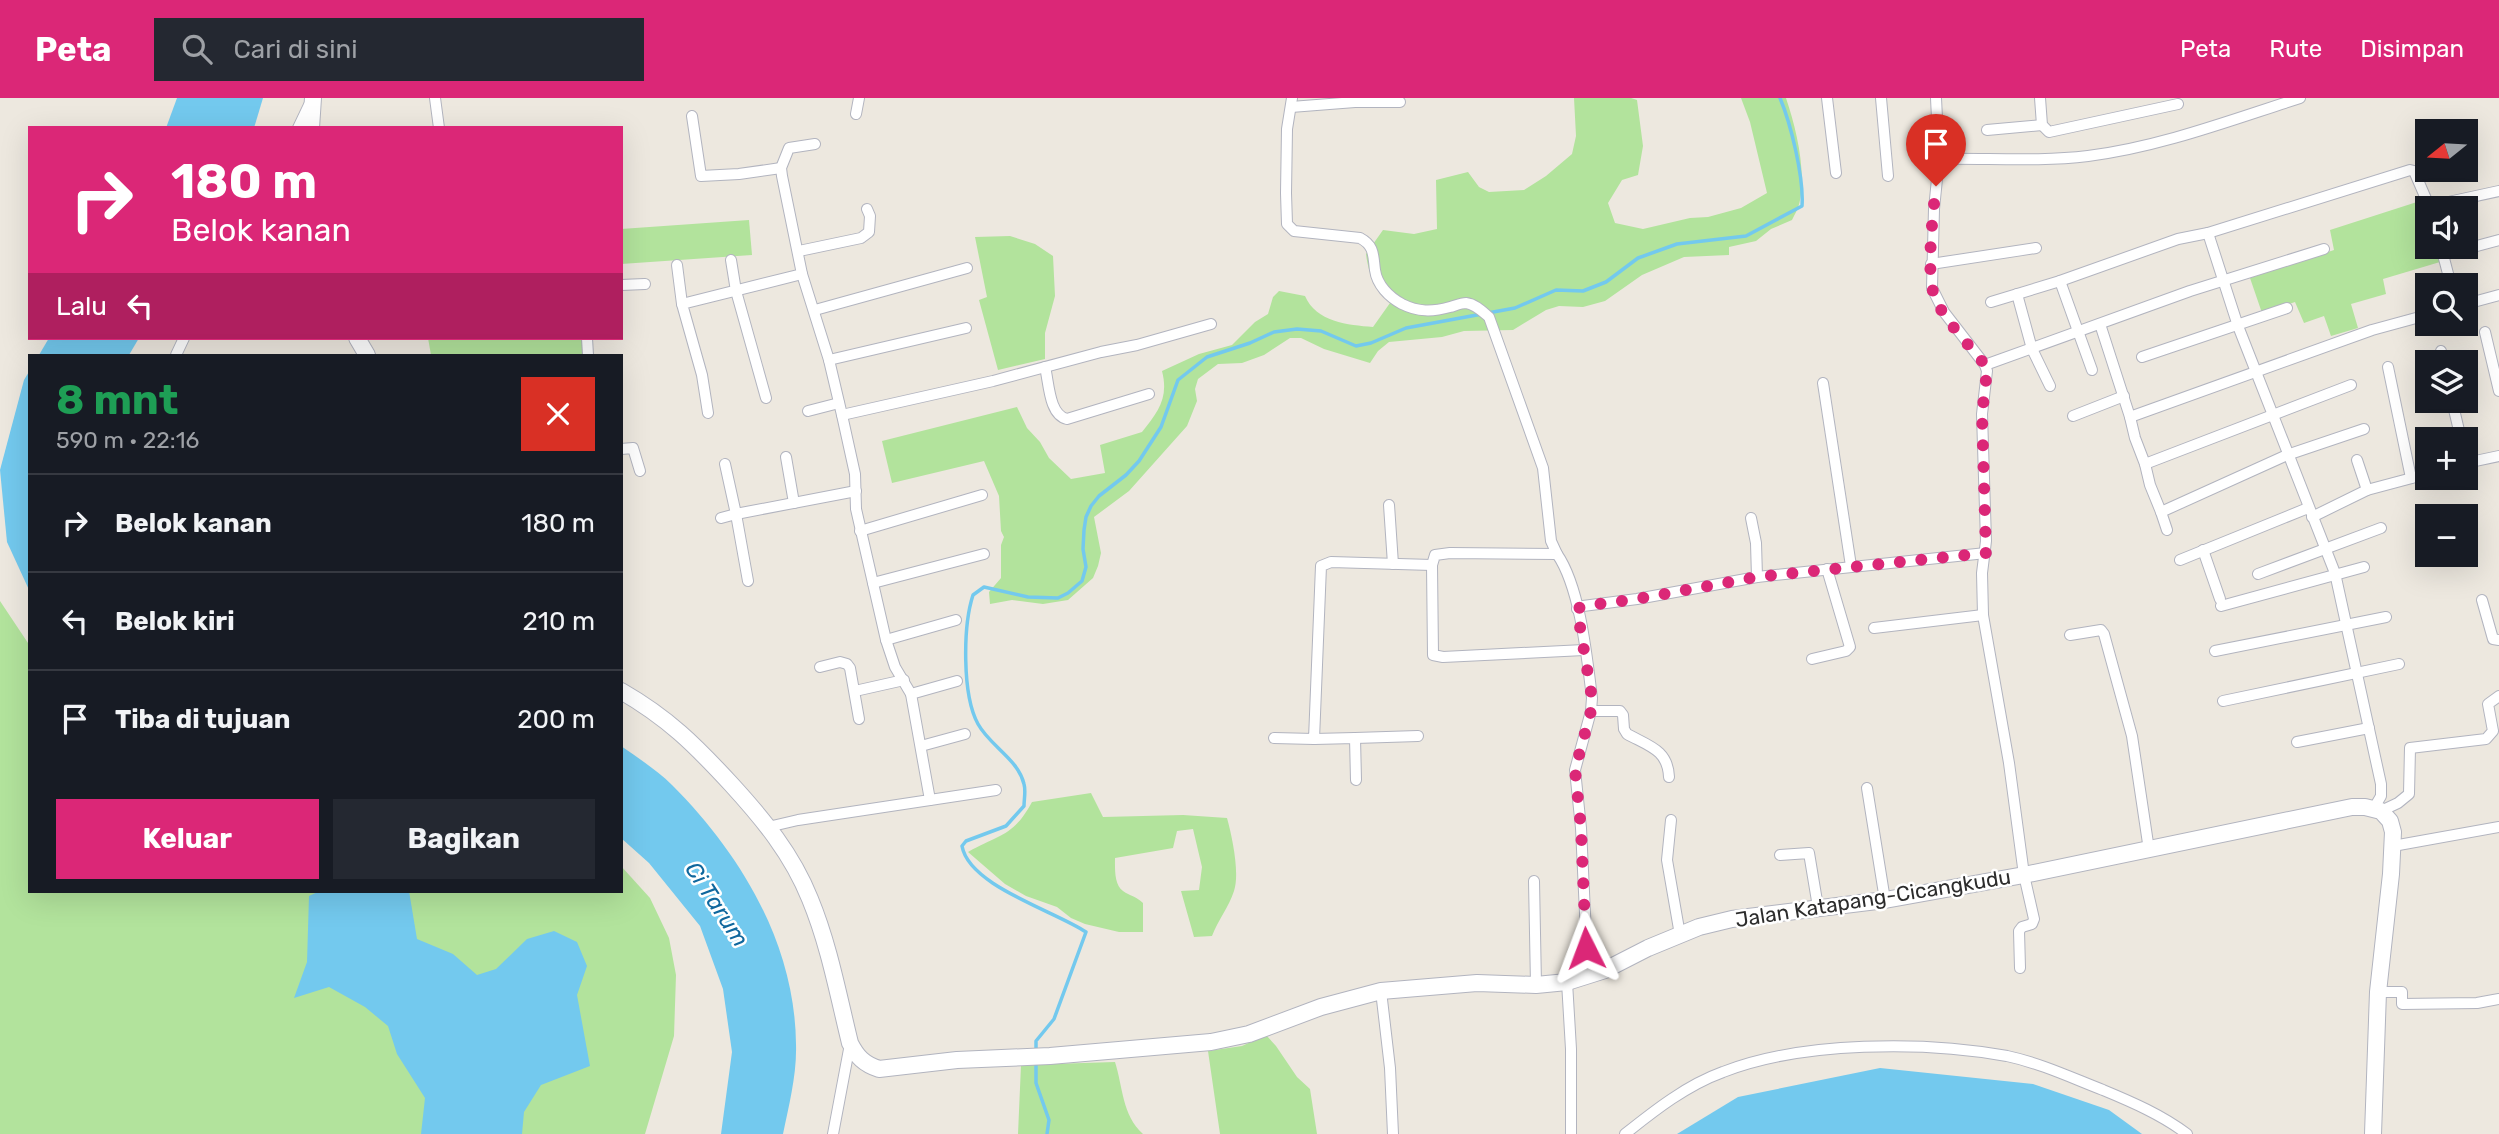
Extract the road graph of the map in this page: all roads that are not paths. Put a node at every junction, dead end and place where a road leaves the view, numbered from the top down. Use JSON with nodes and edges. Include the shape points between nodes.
{"nodes":[{"id":1,"x":313,"y":98,"type":"edge"},
{"id":2,"x":435,"y":98,"type":"edge"},
{"id":3,"x":859,"y":98,"type":"edge"},
{"id":4,"x":1827,"y":98,"type":"edge"},
{"id":5,"x":1881,"y":98,"type":"edge"},
{"id":6,"x":1936,"y":98,"type":"edge"},
{"id":7,"x":2040,"y":98,"type":"edge"},
{"id":8,"x":2300,"y":98,"type":"edge"},
{"id":9,"x":1292,"y":102,"type":"edge"},
{"id":10,"x":1400,"y":102,"type":"dead end"},
{"id":11,"x":2178,"y":104,"type":"dead end"},
{"id":12,"x":856,"y":114,"type":"dead end"},
{"id":13,"x":692,"y":116,"type":"dead end"},
{"id":14,"x":2042,"y":125,"type":"junction"},
{"id":15,"x":299,"y":126,"type":"edge"},
{"id":16,"x":311,"y":126,"type":"edge"},
{"id":17,"x":439,"y":126,"type":"edge"},
{"id":18,"x":1987,"y":130,"type":"dead end"},
{"id":19,"x":815,"y":144,"type":"dead end"},
{"id":20,"x":1938,"y":159,"type":"junction"},
{"id":21,"x":781,"y":168,"type":"junction"},
{"id":22,"x":1836,"y":173,"type":"dead end"},
{"id":23,"x":1888,"y":176,"type":"dead end"},
{"id":24,"x":2499,"y":191,"type":"edge"},
{"id":25,"x":2426,"y":196,"type":"edge"},
{"id":26,"x":2477,"y":196,"type":"edge"},
{"id":27,"x":867,"y":209,"type":"dead end"},
{"id":28,"x":2208,"y":233,"type":"junction"},
{"id":29,"x":2499,"y":240,"type":"edge"},
{"id":30,"x":2478,"y":244,"type":"edge"},
{"id":31,"x":2036,"y":248,"type":"dead end"},
{"id":32,"x":2324,"y":248,"type":"dead end"},
{"id":33,"x":799,"y":251,"type":"junction"},
{"id":34,"x":731,"y":260,"type":"dead end"},
{"id":35,"x":1931,"y":264,"type":"junction"},
{"id":36,"x":677,"y":265,"type":"dead end"},
{"id":37,"x":967,"y":268,"type":"dead end"},
{"id":38,"x":802,"y":274,"type":"junction"},
{"id":39,"x":2060,"y":281,"type":"junction"},
{"id":40,"x":2222,"y":281,"type":"junction"},
{"id":41,"x":645,"y":284,"type":"dead end"},
{"id":42,"x":623,"y":285,"type":"edge"},
{"id":43,"x":736,"y":291,"type":"junction"},
{"id":44,"x":2017,"y":294,"type":"junction"},
{"id":45,"x":2499,"y":295,"type":"edge"},
{"id":46,"x":2478,"y":301,"type":"edge"},
{"id":47,"x":1991,"y":302,"type":"dead end"},
{"id":48,"x":682,"y":304,"type":"junction"},
{"id":49,"x":2287,"y":308,"type":"dead end"},
{"id":50,"x":815,"y":310,"type":"junction"},
{"id":51,"x":2415,"y":318,"type":"edge"},
{"id":52,"x":1211,"y":324,"type":"dead end"},
{"id":53,"x":2100,"y":324,"type":"junction"},
{"id":54,"x":2238,"y":326,"type":"junction"},
{"id":55,"x":967,"y":328,"type":"dead end"},
{"id":56,"x":2078,"y":332,"type":"junction"},
{"id":57,"x":2485,"y":332,"type":"dead end"},
{"id":58,"x":2032,"y":349,"type":"junction"},
{"id":59,"x":2142,"y":357,"type":"dead end"},
{"id":60,"x":829,"y":360,"type":"junction"},
{"id":61,"x":1985,"y":365,"type":"junction"},
{"id":62,"x":1045,"y":367,"type":"junction"},
{"id":63,"x":2388,"y":367,"type":"dead end"},
{"id":64,"x":2092,"y":370,"type":"dead end"},
{"id":65,"x":2255,"y":370,"type":"junction"},
{"id":66,"x":1824,"y":383,"type":"dead end"},
{"id":67,"x":2351,"y":385,"type":"dead end"},
{"id":68,"x":2050,"y":386,"type":"dead end"},
{"id":69,"x":2499,"y":391,"type":"edge"},
{"id":70,"x":1149,"y":394,"type":"dead end"},
{"id":71,"x":2123,"y":396,"type":"junction"},
{"id":72,"x":766,"y":398,"type":"dead end"},
{"id":73,"x":839,"y":403,"type":"junction"},
{"id":74,"x":808,"y":411,"type":"dead end"},
{"id":75,"x":708,"y":413,"type":"dead end"},
{"id":76,"x":842,"y":415,"type":"junction"},
{"id":77,"x":2073,"y":415,"type":"dead end"},
{"id":78,"x":2272,"y":415,"type":"junction"},
{"id":79,"x":2130,"y":417,"type":"junction"},
{"id":80,"x":2364,"y":429,"type":"dead end"},
{"id":81,"x":623,"y":449,"type":"edge"},
{"id":82,"x":2287,"y":455,"type":"junction"},
{"id":83,"x":2499,"y":456,"type":"edge"},
{"id":84,"x":786,"y":457,"type":"dead end"},
{"id":85,"x":2357,"y":460,"type":"dead end"},
{"id":86,"x":2478,"y":460,"type":"edge"},
{"id":87,"x":725,"y":464,"type":"dead end"},
{"id":88,"x":2145,"y":464,"type":"junction"},
{"id":89,"x":640,"y":471,"type":"dead end"},
{"id":90,"x":2415,"y":477,"type":"edge"},
{"id":91,"x":2411,"y":478,"type":"junction"},
{"id":92,"x":2367,"y":490,"type":"junction"},
{"id":93,"x":856,"y":491,"type":"junction"},
{"id":94,"x":982,"y":495,"type":"dead end"},
{"id":95,"x":794,"y":503,"type":"junction"},
{"id":96,"x":1389,"y":505,"type":"dead end"},
{"id":97,"x":2161,"y":512,"type":"junction"},
{"id":98,"x":2310,"y":513,"type":"junction"},
{"id":99,"x":736,"y":514,"type":"junction"},
{"id":100,"x":721,"y":518,"type":"dead end"},
{"id":101,"x":1751,"y":518,"type":"dead end"},
{"id":102,"x":2381,"y":528,"type":"dead end"},
{"id":103,"x":2167,"y":530,"type":"dead end"},
{"id":104,"x":860,"y":531,"type":"junction"},
{"id":105,"x":2203,"y":550,"type":"junction"},
{"id":106,"x":2326,"y":550,"type":"junction"},
{"id":107,"x":1986,"y":553,"type":"junction"},
{"id":108,"x":984,"y":554,"type":"dead end"},
{"id":109,"x":1556,"y":554,"type":"junction"},
{"id":110,"x":2180,"y":560,"type":"dead end"},
{"id":111,"x":1393,"y":564,"type":"junction"},
{"id":112,"x":1432,"y":565,"type":"junction"},
{"id":113,"x":1851,"y":566,"type":"junction"},
{"id":114,"x":2364,"y":567,"type":"dead end"},
{"id":115,"x":1827,"y":569,"type":"junction"},
{"id":116,"x":2335,"y":573,"type":"junction"},
{"id":117,"x":2258,"y":574,"type":"dead end"},
{"id":118,"x":1757,"y":577,"type":"junction"},
{"id":119,"x":748,"y":581,"type":"dead end"},
{"id":120,"x":873,"y":583,"type":"junction"},
{"id":121,"x":2482,"y":600,"type":"dead end"},
{"id":122,"x":1577,"y":609,"type":"junction"},
{"id":123,"x":1983,"y":615,"type":"junction"},
{"id":124,"x":2386,"y":617,"type":"dead end"},
{"id":125,"x":956,"y":620,"type":"dead end"},
{"id":126,"x":2346,"y":625,"type":"junction"},
{"id":127,"x":1874,"y":628,"type":"dead end"},
{"id":128,"x":2070,"y":635,"type":"dead end"},
{"id":129,"x":886,"y":640,"type":"junction"},
{"id":130,"x":2499,"y":640,"type":"edge"},
{"id":131,"x":1584,"y":650,"type":"junction"},
{"id":132,"x":2215,"y":651,"type":"dead end"},
{"id":133,"x":1812,"y":659,"type":"dead end"},
{"id":134,"x":2399,"y":664,"type":"dead end"},
{"id":135,"x":820,"y":667,"type":"dead end"},
{"id":136,"x":2357,"y":672,"type":"junction"},
{"id":137,"x":904,"y":680,"type":"junction"},
{"id":138,"x":957,"y":681,"type":"dead end"},
{"id":139,"x":855,"y":691,"type":"junction"},
{"id":140,"x":623,"y":692,"type":"edge"},
{"id":141,"x":911,"y":694,"type":"junction"},
{"id":142,"x":2499,"y":696,"type":"edge"},
{"id":143,"x":2223,"y":701,"type":"dead end"},
{"id":144,"x":1591,"y":711,"type":"junction"},
{"id":145,"x":859,"y":719,"type":"dead end"},
{"id":146,"x":2369,"y":728,"type":"junction"},
{"id":147,"x":965,"y":734,"type":"dead end"},
{"id":148,"x":1418,"y":736,"type":"dead end"},
{"id":149,"x":1274,"y":738,"type":"dead end"},
{"id":150,"x":1355,"y":738,"type":"junction"},
{"id":151,"x":1314,"y":739,"type":"junction"},
{"id":152,"x":2297,"y":742,"type":"dead end"},
{"id":153,"x":921,"y":746,"type":"junction"},
{"id":154,"x":1669,"y":777,"type":"dead end"},
{"id":155,"x":1356,"y":780,"type":"dead end"},
{"id":156,"x":1867,"y":788,"type":"dead end"},
{"id":157,"x":996,"y":790,"type":"dead end"},
{"id":158,"x":930,"y":800,"type":"junction"},
{"id":159,"x":2378,"y":810,"type":"junction"},
{"id":160,"x":1671,"y":820,"type":"dead end"},
{"id":161,"x":768,"y":827,"type":"junction"},
{"id":162,"x":2499,"y":827,"type":"edge"},
{"id":163,"x":2393,"y":846,"type":"junction"},
{"id":164,"x":2149,"y":849,"type":"junction"},
{"id":165,"x":1780,"y":855,"type":"dead end"},
{"id":166,"x":2024,"y":875,"type":"junction"},
{"id":167,"x":1534,"y":881,"type":"dead end"},
{"id":168,"x":1885,"y":900,"type":"junction"},
{"id":169,"x":1818,"y":907,"type":"junction"},
{"id":170,"x":1680,"y":935,"type":"junction"},
{"id":171,"x":2020,"y":968,"type":"dead end"},
{"id":172,"x":1588,"y":977,"type":"junction"},
{"id":173,"x":1567,"y":982,"type":"junction"},
{"id":174,"x":1536,"y":985,"type":"junction"},
{"id":175,"x":1381,"y":991,"type":"junction"},
{"id":176,"x":2378,"y":992,"type":"junction"},
{"id":177,"x":2499,"y":999,"type":"edge"},
{"id":178,"x":850,"y":1043,"type":"junction"},
{"id":179,"x":833,"y":1134,"type":"edge"},
{"id":180,"x":1393,"y":1134,"type":"edge"},
{"id":181,"x":1571,"y":1134,"type":"edge"},
{"id":182,"x":1625,"y":1134,"type":"edge"},
{"id":183,"x":2187,"y":1134,"type":"edge"},
{"id":184,"x":2373,"y":1134,"type":"edge"}],
"edges":[{"from":1,"to":15,"type":"street"},
{"from":1,"to":16,"type":"street"},
{"from":2,"to":17,"type":"street"},
{"from":3,"to":12,"type":"street"},
{"from":4,"to":22,"type":"street"},
{"from":5,"to":23,"type":"street"},
{"from":6,"to":20,"type":"street"},
{"from":7,"to":14,"type":"street"},
{"from":8,"to":20,"type":"street","via":[[2113,152]]},
{"from":9,"to":10,"type":"street"},
{"from":9,"to":109,"type":"street","via":[[1287,129],[1287,224],[1294,232],[1367,242],[1385,292],[1412,309],[1426,312],[1465,303],[1489,317],[1543,468]]},
{"from":11,"to":14,"type":"street","via":[[2049,132]]},
{"from":13,"to":21,"type":"street","via":[[701,176]]},
{"from":14,"to":18,"type":"street"},
{"from":19,"to":21,"type":"street","via":[[789,148]]},
{"from":20,"to":35,"type":"street"},
{"from":21,"to":33,"type":"street"},
{"from":24,"to":26,"type":"street"},
{"from":25,"to":28,"type":"street","via":[[2418,176],[2410,170]]},
{"from":27,"to":33,"type":"street","via":[[869,232],[861,238]]},
{"from":28,"to":39,"type":"street","via":[[2178,239]]},
{"from":28,"to":40,"type":"street"},
{"from":29,"to":30,"type":"street"},
{"from":31,"to":35,"type":"street"},
{"from":32,"to":40,"type":"street"},
{"from":33,"to":38,"type":"street"},
{"from":34,"to":43,"type":"street"},
{"from":35,"to":61,"type":"street","via":[[1935,298]]},
{"from":36,"to":48,"type":"street"},
{"from":37,"to":50,"type":"street"},
{"from":38,"to":43,"type":"street"},
{"from":38,"to":50,"type":"street"},
{"from":39,"to":44,"type":"street"},
{"from":39,"to":56,"type":"street"},
{"from":40,"to":53,"type":"street"},
{"from":40,"to":54,"type":"street"},
{"from":41,"to":42,"type":"street"},
{"from":43,"to":48,"type":"street"},
{"from":43,"to":72,"type":"street"},
{"from":44,"to":47,"type":"street"},
{"from":44,"to":58,"type":"street"},
{"from":45,"to":46,"type":"street"},
{"from":48,"to":75,"type":"street"},
{"from":49,"to":54,"type":"street"},
{"from":50,"to":60,"type":"street"},
{"from":51,"to":65,"type":"street"},
{"from":52,"to":62,"type":"street"},
{"from":53,"to":56,"type":"street"},
{"from":53,"to":71,"type":"street"},
{"from":54,"to":59,"type":"street"},
{"from":54,"to":65,"type":"street"},
{"from":55,"to":60,"type":"street"},
{"from":56,"to":58,"type":"street"},
{"from":56,"to":64,"type":"street"},
{"from":57,"to":69,"type":"street"},
{"from":58,"to":61,"type":"street"},
{"from":58,"to":68,"type":"street"},
{"from":60,"to":73,"type":"street"},
{"from":61,"to":107,"type":"street"},
{"from":62,"to":70,"type":"street","via":[[1055,411],[1067,419]]},
{"from":62,"to":76,"type":"street"},
{"from":63,"to":91,"type":"street"},
{"from":65,"to":78,"type":"street"},
{"from":65,"to":79,"type":"street"},
{"from":66,"to":113,"type":"street"},
{"from":67,"to":78,"type":"street"},
{"from":71,"to":77,"type":"street"},
{"from":71,"to":79,"type":"street"},
{"from":73,"to":74,"type":"street"},
{"from":73,"to":76,"type":"street"},
{"from":76,"to":93,"type":"street"},
{"from":78,"to":82,"type":"street"},
{"from":78,"to":88,"type":"street"},
{"from":79,"to":88,"type":"street"},
{"from":80,"to":82,"type":"street"},
{"from":81,"to":89,"type":"street","via":[[633,448]]},
{"from":82,"to":97,"type":"street"},
{"from":82,"to":98,"type":"street"},
{"from":83,"to":86,"type":"street"},
{"from":84,"to":95,"type":"street"},
{"from":85,"to":92,"type":"street"},
{"from":87,"to":99,"type":"street"},
{"from":88,"to":97,"type":"street"},
{"from":90,"to":91,"type":"street"},
{"from":91,"to":92,"type":"street"},
{"from":92,"to":98,"type":"street"},
{"from":93,"to":95,"type":"street"},
{"from":93,"to":104,"type":"street"},
{"from":94,"to":104,"type":"street"},
{"from":95,"to":99,"type":"street"},
{"from":96,"to":111,"type":"street"},
{"from":97,"to":103,"type":"street"},
{"from":98,"to":105,"type":"street"},
{"from":98,"to":106,"type":"street"},
{"from":99,"to":100,"type":"street"},
{"from":99,"to":119,"type":"street"},
{"from":101,"to":118,"type":"street"},
{"from":102,"to":106,"type":"street"},
{"from":104,"to":120,"type":"street"},
{"from":105,"to":110,"type":"street"},
{"from":105,"to":116,"type":"street","via":[[2220,602]]},
{"from":106,"to":116,"type":"street"},
{"from":106,"to":117,"type":"street"},
{"from":107,"to":113,"type":"street"},
{"from":107,"to":123,"type":"street"},
{"from":108,"to":120,"type":"street"},
{"from":109,"to":112,"type":"street","via":[[1450,553],[1435,555]]},
{"from":109,"to":122,"type":"street"},
{"from":111,"to":112,"type":"street"},
{"from":111,"to":151,"type":"street","via":[[1331,562],[1320,568]]},
{"from":112,"to":131,"type":"street","via":[[1435,657]]},
{"from":113,"to":115,"type":"street"},
{"from":114,"to":116,"type":"street"},
{"from":115,"to":118,"type":"street"},
{"from":115,"to":133,"type":"street","via":[[1850,647]]},
{"from":116,"to":126,"type":"street"},
{"from":118,"to":122,"type":"street"},
{"from":120,"to":129,"type":"street"},
{"from":121,"to":130,"type":"street","via":[[2493,639]]},
{"from":122,"to":131,"type":"street"},
{"from":123,"to":127,"type":"street"},
{"from":123,"to":166,"type":"street"},
{"from":124,"to":126,"type":"street"},
{"from":125,"to":129,"type":"street"},
{"from":126,"to":132,"type":"street"},
{"from":126,"to":136,"type":"street"},
{"from":128,"to":164,"type":"street","via":[[2101,630],[2104,634],[2132,736]]},
{"from":129,"to":137,"type":"street"},
{"from":131,"to":144,"type":"street"},
{"from":134,"to":136,"type":"street"},
{"from":135,"to":139,"type":"street","via":[[847,664]]},
{"from":136,"to":143,"type":"street"},
{"from":136,"to":146,"type":"street"},
{"from":137,"to":139,"type":"street"},
{"from":137,"to":141,"type":"street"},
{"from":138,"to":141,"type":"street"},
{"from":139,"to":145,"type":"street"},
{"from":140,"to":161,"type":"street","via":[[692,742]]},
{"from":141,"to":153,"type":"street"},
{"from":142,"to":159,"type":"street","via":[[2488,704],[2493,731],[2486,739],[2410,748],[2409,794]]},
{"from":144,"to":154,"type":"street","via":[[1620,711],[1628,734],[1666,758]]},
{"from":144,"to":172,"type":"street","via":[[1575,770]]},
{"from":146,"to":152,"type":"street"},
{"from":146,"to":159,"type":"street","via":[[2381,784]]},
{"from":147,"to":153,"type":"street"},
{"from":148,"to":150,"type":"street"},
{"from":149,"to":151,"type":"street"},
{"from":150,"to":151,"type":"street"},
{"from":150,"to":155,"type":"street"},
{"from":153,"to":158,"type":"street"},
{"from":156,"to":168,"type":"street"},
{"from":157,"to":158,"type":"street"},
{"from":158,"to":161,"type":"street"},
{"from":159,"to":163,"type":"street","via":[[2390,821]]},
{"from":159,"to":164,"type":"street","name":"Jalan Katapang-Cicangkudu","via":[[2352,807]]},
{"from":160,"to":170,"type":"street","via":[[1667,860]]},
{"from":161,"to":178,"type":"street","via":[[789,856],[809,898],[830,958]]},
{"from":162,"to":163,"type":"street"},
{"from":163,"to":176,"type":"street"},
{"from":164,"to":166,"type":"street","name":"Jalan Katapang-Cicangkudu"},
{"from":165,"to":169,"type":"street","via":[[1809,853]]},
{"from":166,"to":168,"type":"street","name":"Jalan Katapang-Cicangkudu"},
{"from":166,"to":171,"type":"street","via":[[2034,919],[2019,931]]},
{"from":167,"to":174,"type":"street"},
{"from":168,"to":169,"type":"street","name":"Jalan Katapang-Cicangkudu"},
{"from":169,"to":170,"type":"street","name":"Jalan Katapang-Cicangkudu","via":[[1732,919]]},
{"from":170,"to":172,"type":"street","name":"Jalan Katapang-Cicangkudu"},
{"from":172,"to":173,"type":"street","name":"Jalan Katapang-Cicangkudu"},
{"from":173,"to":174,"type":"street","name":"Jalan Katapang-Cicangkudu"},
{"from":173,"to":181,"type":"street"},
{"from":174,"to":175,"type":"street","name":"Jalan Katapang-Cicangkudu","via":[[1477,983]]},
{"from":175,"to":178,"type":"street","name":"Jalan Katapang-Cicangkudu","via":[[1232,1039],[878,1069],[857,1056]]},
{"from":175,"to":180,"type":"street"},
{"from":176,"to":177,"type":"street","via":[[2402,992],[2402,1004]]},
{"from":176,"to":184,"type":"street"},
{"from":178,"to":179,"type":"street"},
{"from":182,"to":183,"type":"street","via":[[1668,1101],[1724,1071],[1782,1055],[1847,1048],[1919,1048],[2009,1057],[2124,1099]]}]}
